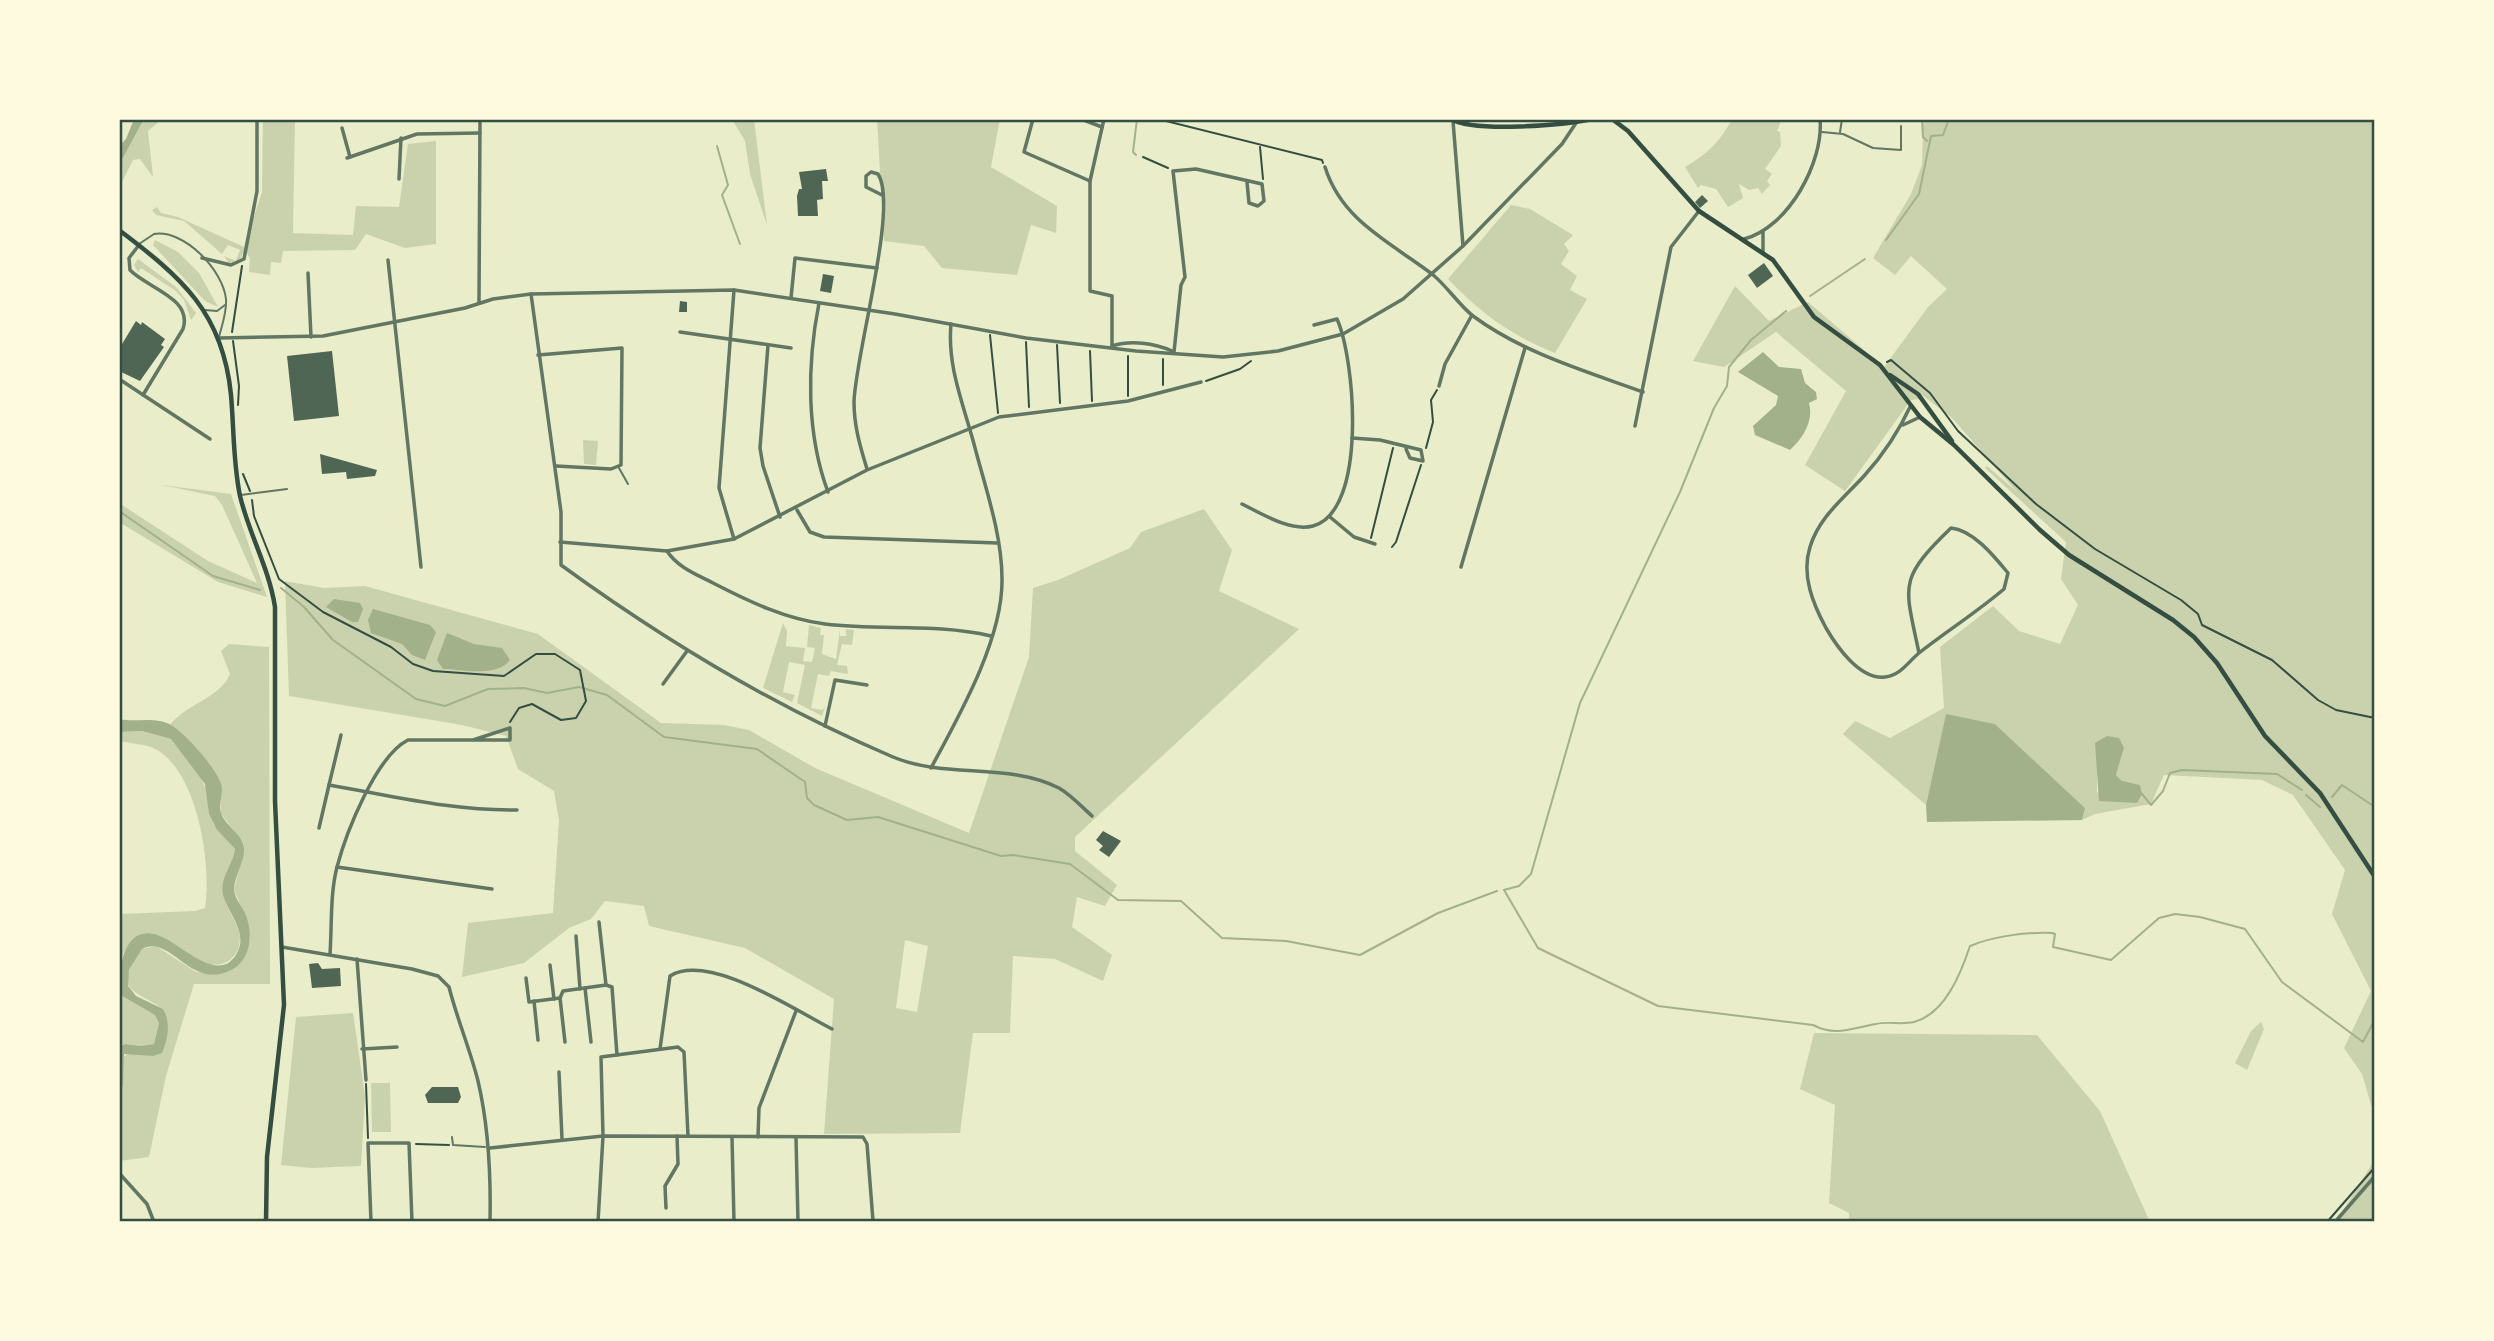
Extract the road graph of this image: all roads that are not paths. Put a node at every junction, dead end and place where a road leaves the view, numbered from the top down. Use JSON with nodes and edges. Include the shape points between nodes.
{"nodes":[{"id":1,"x":257,"y":119,"type":"edge"},
{"id":2,"x":480,"y":119,"type":"edge"},
{"id":3,"x":1033,"y":119,"type":"edge"},
{"id":4,"x":1081,"y":119,"type":"edge"},
{"id":5,"x":1104,"y":119,"type":"edge"},
{"id":6,"x":1592,"y":119,"type":"edge"},
{"id":7,"x":1612,"y":119,"type":"edge"},
{"id":8,"x":1820,"y":119,"type":"edge"},
{"id":9,"x":1842,"y":119,"type":"edge"},
{"id":10,"x":1452,"y":120,"type":"edge"},
{"id":11,"x":1576,"y":123,"type":"junction"},
{"id":12,"x":1901,"y":126,"type":"dead end"},
{"id":13,"x":1102,"y":127,"type":"junction"},
{"id":14,"x":342,"y":128,"type":"dead end"},
{"id":15,"x":1822,"y":132,"type":"junction"},
{"id":16,"x":480,"y":133,"type":"junction"},
{"id":17,"x":1840,"y":133,"type":"junction"},
{"id":18,"x":401,"y":138,"type":"junction"},
{"id":19,"x":1325,"y":167,"type":"road end"},
{"id":20,"x":399,"y":179,"type":"dead end"},
{"id":21,"x":1090,"y":181,"type":"junction"},
{"id":22,"x":1247,"y":182,"type":"junction"},
{"id":23,"x":882,"y":195,"type":"junction"},
{"id":24,"x":1699,"y":211,"type":"junction"},
{"id":25,"x":119,"y":230,"type":"edge"},
{"id":26,"x":1763,"y":231,"type":"junction"},
{"id":27,"x":1744,"y":239,"type":"junction"},
{"id":28,"x":139,"y":245,"type":"junction"},
{"id":29,"x":1463,"y":246,"type":"junction"},
{"id":30,"x":1763,"y":251,"type":"junction"},
{"id":31,"x":202,"y":258,"type":"junction"},
{"id":32,"x":388,"y":261,"type":"dead end"},
{"id":33,"x":877,"y":268,"type":"junction"},
{"id":34,"x":308,"y":273,"type":"dead end"},
{"id":35,"x":1433,"y":275,"type":"junction"},
{"id":36,"x":734,"y":290,"type":"junction"},
{"id":37,"x":531,"y":294,"type":"junction"},
{"id":38,"x":790,"y":299,"type":"junction"},
{"id":39,"x":226,"y":301,"type":"junction"},
{"id":40,"x":479,"y":303,"type":"junction"},
{"id":41,"x":819,"y":303,"type":"junction"},
{"id":42,"x":205,"y":310,"type":"junction"},
{"id":43,"x":868,"y":310,"type":"junction"},
{"id":44,"x":1472,"y":315,"type":"junction"},
{"id":45,"x":394,"y":322,"type":"junction"},
{"id":46,"x":951,"y":324,"type":"junction"},
{"id":47,"x":1314,"y":325,"type":"dead end"},
{"id":48,"x":680,"y":332,"type":"dead end"},
{"id":49,"x":1343,"y":334,"type":"junction"},
{"id":50,"x":310,"y":337,"type":"junction"},
{"id":51,"x":219,"y":338,"type":"junction"},
{"id":52,"x":729,"y":338,"type":"junction"},
{"id":53,"x":768,"y":345,"type":"junction"},
{"id":54,"x":1112,"y":346,"type":"junction"},
{"id":55,"x":791,"y":348,"type":"dead end"},
{"id":56,"x":1525,"y":348,"type":"junction"},
{"id":57,"x":1174,"y":352,"type":"junction"},
{"id":58,"x":538,"y":355,"type":"junction"},
{"id":59,"x":1888,"y":374,"type":"junction"},
{"id":60,"x":119,"y":379,"type":"edge"},
{"id":61,"x":1201,"y":382,"type":"road end"},
{"id":62,"x":1439,"y":386,"type":"road end"},
{"id":63,"x":1643,"y":392,"type":"junction"},
{"id":64,"x":143,"y":395,"type":"junction"},
{"id":65,"x":1926,"y":403,"type":"junction"},
{"id":66,"x":1911,"y":405,"type":"junction"},
{"id":67,"x":1920,"y":417,"type":"junction"},
{"id":68,"x":1635,"y":426,"type":"dead end"},
{"id":69,"x":1901,"y":426,"type":"junction"},
{"id":70,"x":970,"y":427,"type":"junction"},
{"id":71,"x":1352,"y":438,"type":"junction"},
{"id":72,"x":210,"y":439,"type":"dead end"},
{"id":73,"x":1954,"y":445,"type":"junction"},
{"id":74,"x":1406,"y":449,"type":"junction"},
{"id":75,"x":555,"y":466,"type":"junction"},
{"id":76,"x":619,"y":467,"type":"junction"},
{"id":77,"x":867,"y":470,"type":"junction"},
{"id":78,"x":628,"y":484,"type":"dead end"},
{"id":79,"x":287,"y":489,"type":"dead end"},
{"id":80,"x":828,"y":492,"type":"junction"},
{"id":81,"x":240,"y":495,"type":"junction"},
{"id":82,"x":1242,"y":505,"type":"dead end"},
{"id":83,"x":797,"y":509,"type":"junction"},
{"id":84,"x":780,"y":517,"type":"junction"},
{"id":85,"x":1329,"y":517,"type":"junction"},
{"id":86,"x":734,"y":539,"type":"junction"},
{"id":87,"x":560,"y":542,"type":"junction"},
{"id":88,"x":998,"y":543,"type":"junction"},
{"id":89,"x":1373,"y":543,"type":"road end"},
{"id":90,"x":667,"y":551,"type":"junction"},
{"id":91,"x":421,"y":567,"type":"dead end"},
{"id":92,"x":1461,"y":567,"type":"dead end"},
{"id":93,"x":991,"y":636,"type":"junction"},
{"id":94,"x":687,"y":651,"type":"junction"},
{"id":95,"x":1919,"y":653,"type":"junction"},
{"id":96,"x":663,"y":684,"type":"dead end"},
{"id":97,"x":867,"y":685,"type":"dead end"},
{"id":98,"x":825,"y":726,"type":"junction"},
{"id":99,"x":341,"y":735,"type":"dead end"},
{"id":100,"x":473,"y":740,"type":"junction"},
{"id":101,"x":932,"y":768,"type":"junction"},
{"id":102,"x":329,"y":785,"type":"junction"},
{"id":103,"x":367,"y":792,"type":"junction"},
{"id":104,"x":517,"y":810,"type":"dead end"},
{"id":105,"x":1092,"y":816,"type":"dead end"},
{"id":106,"x":318,"y":828,"type":"dead end"},
{"id":107,"x":337,"y":867,"type":"junction"},
{"id":108,"x":2375,"y":877,"type":"edge"},
{"id":109,"x":492,"y":889,"type":"dead end"},
{"id":110,"x":599,"y":922,"type":"dead end"},
{"id":111,"x":576,"y":936,"type":"dead end"},
{"id":112,"x":282,"y":947,"type":"junction"},
{"id":113,"x":330,"y":954,"type":"junction"},
{"id":114,"x":357,"y":959,"type":"junction"},
{"id":115,"x":550,"y":965,"type":"dead end"},
{"id":116,"x":526,"y":978,"type":"dead end"},
{"id":117,"x":606,"y":985,"type":"junction"},
{"id":118,"x":583,"y":988,"type":"junction"},
{"id":119,"x":560,"y":998,"type":"junction"},
{"id":120,"x":554,"y":999,"type":"junction"},
{"id":121,"x":534,"y":1002,"type":"junction"},
{"id":122,"x":796,"y":1011,"type":"junction"},
{"id":123,"x":832,"y":1029,"type":"dead end"},
{"id":124,"x":538,"y":1040,"type":"dead end"},
{"id":125,"x":565,"y":1042,"type":"dead end"},
{"id":126,"x":591,"y":1042,"type":"dead end"},
{"id":127,"x":397,"y":1047,"type":"dead end"},
{"id":128,"x":362,"y":1049,"type":"junction"},
{"id":129,"x":660,"y":1049,"type":"junction"},
{"id":130,"x":617,"y":1055,"type":"junction"},
{"id":131,"x":559,"y":1072,"type":"dead end"},
{"id":132,"x":366,"y":1080,"type":"road end"},
{"id":133,"x":603,"y":1136,"type":"junction"},
{"id":134,"x":677,"y":1136,"type":"junction"},
{"id":135,"x":688,"y":1136,"type":"junction"},
{"id":136,"x":732,"y":1137,"type":"junction"},
{"id":137,"x":758,"y":1137,"type":"junction"},
{"id":138,"x":452,"y":1138,"type":"dead end"},
{"id":139,"x":796,"y":1138,"type":"junction"},
{"id":140,"x":562,"y":1139,"type":"junction"},
{"id":141,"x":490,"y":1147,"type":"junction"},
{"id":142,"x":119,"y":1173,"type":"edge"},
{"id":143,"x":2375,"y":1175,"type":"edge"},
{"id":144,"x":666,"y":1208,"type":"dead end"},
{"id":145,"x":873,"y":1221,"type":"edge"},
{"id":146,"x":153,"y":1222,"type":"edge"},
{"id":147,"x":266,"y":1222,"type":"edge"},
{"id":148,"x":371,"y":1222,"type":"edge"},
{"id":149,"x":412,"y":1222,"type":"edge"},
{"id":150,"x":490,"y":1222,"type":"edge"},
{"id":151,"x":598,"y":1222,"type":"edge"},
{"id":152,"x":734,"y":1222,"type":"edge"},
{"id":153,"x":798,"y":1222,"type":"edge"},
{"id":154,"x":2335,"y":1222,"type":"edge"}],
"edges":[{"from":1,"to":31,"type":"street","via":[[257,191],[243,261],[231,265]]},
{"from":2,"to":16,"type":"street"},
{"from":3,"to":21,"type":"street","via":[[1024,152]]},
{"from":4,"to":13,"type":"street"},
{"from":5,"to":13,"type":"street"},
{"from":6,"to":11,"type":"main road"},
{"from":7,"to":24,"type":"main road"},
{"from":8,"to":15,"type":"street"},
{"from":9,"to":17,"type":"lane"},
{"from":10,"to":11,"type":"main road","via":[[1490,127]]},
{"from":10,"to":29,"type":"street"},
{"from":11,"to":29,"type":"street","via":[[1562,144]]},
{"from":12,"to":17,"type":"lane","via":[[1901,149],[1873,148]]},
{"from":13,"to":21,"type":"street"},
{"from":14,"to":18,"type":"street","via":[[349,158]]},
{"from":15,"to":17,"type":"lane"},
{"from":15,"to":26,"type":"street","via":[[1813,171]]},
{"from":16,"to":18,"type":"street"},
{"from":16,"to":40,"type":"street"},
{"from":18,"to":20,"type":"street"},
{"from":19,"to":35,"type":"street","via":[[1345,208]]},
{"from":21,"to":54,"type":"street","via":[[1090,291],[1112,296]]},
{"from":22,"to":22,"type":"street","via":[[1262,184],[1264,201],[1258,206],[1249,203]]},
{"from":22,"to":57,"type":"street","via":[[1196,169],[1173,171],[1185,277]]},
{"from":23,"to":23,"type":"street","via":[[866,187],[871,172],[878,174]]},
{"from":23,"to":33,"type":"street"},
{"from":24,"to":27,"type":"main road"},
{"from":24,"to":63,"type":"street","via":[[1671,247]]},
{"from":25,"to":28,"type":"main road"},
{"from":26,"to":27,"type":"street"},
{"from":26,"to":30,"type":"street"},
{"from":27,"to":30,"type":"main road"},
{"from":28,"to":31,"type":"lane","via":[[150,235],[166,233],[184,241]]},
{"from":28,"to":42,"type":"main road","via":[[173,272]]},
{"from":28,"to":64,"type":"street","via":[[130,258],[130,270],[180,305],[186,318]]},
{"from":29,"to":35,"type":"street"},
{"from":30,"to":59,"type":"main road","via":[[1814,317]]},
{"from":31,"to":39,"type":"lane","via":[[218,278]]},
{"from":32,"to":45,"type":"street"},
{"from":33,"to":38,"type":"street","via":[[795,258]]},
{"from":33,"to":43,"type":"street"},
{"from":34,"to":50,"type":"street"},
{"from":35,"to":44,"type":"street"},
{"from":35,"to":49,"type":"street","via":[[1387,310]]},
{"from":36,"to":37,"type":"street"},
{"from":36,"to":38,"type":"street"},
{"from":36,"to":52,"type":"street"},
{"from":37,"to":40,"type":"street"},
{"from":37,"to":58,"type":"street"},
{"from":38,"to":41,"type":"street"},
{"from":39,"to":42,"type":"lane","via":[[218,311]]},
{"from":39,"to":51,"type":"lane"},
{"from":40,"to":45,"type":"street"},
{"from":41,"to":43,"type":"street"},
{"from":41,"to":80,"type":"street","via":[[812,426],[816,460]]},
{"from":42,"to":51,"type":"main road"},
{"from":43,"to":46,"type":"street"},
{"from":43,"to":77,"type":"street","via":[[854,400],[856,434]]},
{"from":44,"to":56,"type":"street"},
{"from":44,"to":62,"type":"street"},
{"from":45,"to":50,"type":"street"},
{"from":45,"to":91,"type":"street"},
{"from":46,"to":54,"type":"street","via":[[1026,338]]},
{"from":46,"to":70,"type":"street","via":[[950,361]]},
{"from":47,"to":49,"type":"street","via":[[1337,319]]},
{"from":48,"to":52,"type":"street"},
{"from":49,"to":57,"type":"street","via":[[1254,355]]},
{"from":49,"to":71,"type":"street","via":[[1353,394]]},
{"from":50,"to":51,"type":"street"},
{"from":51,"to":81,"type":"main road","via":[[229,376]]},
{"from":52,"to":53,"type":"street"},
{"from":52,"to":86,"type":"street","via":[[719,488]]},
{"from":53,"to":55,"type":"street"},
{"from":53,"to":84,"type":"street","via":[[760,448]]},
{"from":54,"to":57,"type":"street"},
{"from":54,"to":57,"type":"street","via":[[1124,342]]},
{"from":56,"to":63,"type":"street"},
{"from":56,"to":92,"type":"street"},
{"from":58,"to":75,"type":"street"},
{"from":58,"to":76,"type":"street","via":[[622,348]]},
{"from":59,"to":65,"type":"main road","via":[[1911,387]]},
{"from":59,"to":66,"type":"main road"},
{"from":60,"to":64,"type":"street"},
{"from":61,"to":70,"type":"street","via":[[1128,401],[1029,411]]},
{"from":63,"to":68,"type":"street"},
{"from":64,"to":72,"type":"street"},
{"from":65,"to":66,"type":"main road"},
{"from":65,"to":67,"type":"main road"},
{"from":65,"to":73,"type":"main road"},
{"from":66,"to":67,"type":"main road"},
{"from":66,"to":69,"type":"street"},
{"from":67,"to":69,"type":"street"},
{"from":67,"to":73,"type":"main road"},
{"from":69,"to":95,"type":"street","via":[[1825,517],[1815,533],[1807,565],[1815,608],[1835,642],[1858,666],[1886,677],[1901,671]]},
{"from":70,"to":77,"type":"street"},
{"from":70,"to":88,"type":"street"},
{"from":71,"to":74,"type":"street"},
{"from":71,"to":85,"type":"street","via":[[1339,500]]},
{"from":73,"to":108,"type":"main road","via":[[2069,555],[2194,637],[2217,663],[2265,736],[2320,793]]},
{"from":74,"to":74,"type":"street","via":[[1421,450],[1423,458],[1410,458]]},
{"from":75,"to":76,"type":"street"},
{"from":75,"to":87,"type":"street"},
{"from":76,"to":78,"type":"lane"},
{"from":77,"to":80,"type":"street"},
{"from":79,"to":81,"type":"lane"},
{"from":80,"to":83,"type":"street"},
{"from":81,"to":112,"type":"main road","via":[[270,582],[276,614],[275,801]]},
{"from":82,"to":85,"type":"street","via":[[1298,527],[1316,525]]},
{"from":83,"to":84,"type":"street"},
{"from":83,"to":88,"type":"street","via":[[810,532],[824,537]]},
{"from":84,"to":86,"type":"street"},
{"from":85,"to":89,"type":"street","via":[[1354,537]]},
{"from":86,"to":90,"type":"street"},
{"from":87,"to":90,"type":"street"},
{"from":87,"to":94,"type":"street","via":[[561,565]]},
{"from":88,"to":93,"type":"street","via":[[1002,593]]},
{"from":90,"to":93,"type":"street","via":[[678,564],[784,615],[824,624],[944,627]]},
{"from":93,"to":101,"type":"street","via":[[971,694]]},
{"from":94,"to":96,"type":"street"},
{"from":94,"to":98,"type":"street"},
{"from":95,"to":95,"type":"street","via":[[1982,608],[2008,580],[2001,566],[1962,529],[1951,528],[1909,578],[1909,606]]},
{"from":97,"to":98,"type":"street","via":[[835,680]]},
{"from":98,"to":101,"type":"street","via":[[896,758]]},
{"from":99,"to":102,"type":"street"},
{"from":100,"to":100,"type":"street","via":[[510,728],[510,740]]},
{"from":100,"to":103,"type":"street","via":[[408,740],[388,759]]},
{"from":101,"to":105,"type":"street","via":[[1018,775],[1044,782],[1062,789]]},
{"from":102,"to":103,"type":"street"},
{"from":102,"to":106,"type":"street"},
{"from":103,"to":104,"type":"street","via":[[426,805]]},
{"from":103,"to":107,"type":"street"},
{"from":107,"to":109,"type":"street"},
{"from":107,"to":113,"type":"street"},
{"from":110,"to":117,"type":"street"},
{"from":111,"to":118,"type":"street"},
{"from":112,"to":113,"type":"street"},
{"from":112,"to":147,"type":"main road","via":[[283,1017],[267,1157]]},
{"from":113,"to":114,"type":"street"},
{"from":114,"to":128,"type":"street"},
{"from":114,"to":141,"type":"street","via":[[438,976],[449,987],[478,1082]]},
{"from":115,"to":120,"type":"street"},
{"from":116,"to":121,"type":"street","via":[[529,1002]]},
{"from":117,"to":118,"type":"street"},
{"from":117,"to":130,"type":"street","via":[[612,987]]},
{"from":118,"to":119,"type":"street","via":[[563,991]]},
{"from":118,"to":126,"type":"street"},
{"from":119,"to":120,"type":"street"},
{"from":119,"to":125,"type":"street"},
{"from":120,"to":121,"type":"street"},
{"from":121,"to":124,"type":"street"},
{"from":122,"to":123,"type":"street"},
{"from":122,"to":129,"type":"street","via":[[734,980],[680,970],[670,976]]},
{"from":122,"to":137,"type":"street","via":[[759,1108]]},
{"from":127,"to":128,"type":"street"},
{"from":128,"to":132,"type":"street"},
{"from":129,"to":130,"type":"street"},
{"from":129,"to":135,"type":"street","via":[[678,1047],[684,1052]]},
{"from":130,"to":133,"type":"street","via":[[601,1057]]},
{"from":131,"to":140,"type":"street"},
{"from":133,"to":134,"type":"street"},
{"from":133,"to":140,"type":"street"},
{"from":133,"to":151,"type":"street"},
{"from":134,"to":135,"type":"street"},
{"from":134,"to":144,"type":"street","via":[[678,1164],[665,1186]]},
{"from":135,"to":136,"type":"street"},
{"from":136,"to":137,"type":"street"},
{"from":136,"to":152,"type":"street"},
{"from":137,"to":139,"type":"street"},
{"from":138,"to":141,"type":"lane","via":[[453,1145]]},
{"from":139,"to":145,"type":"street","via":[[863,1137]]},
{"from":139,"to":153,"type":"street"},
{"from":140,"to":141,"type":"street"},
{"from":141,"to":150,"type":"street"},
{"from":142,"to":146,"type":"street","via":[[147,1204]]},
{"from":143,"to":154,"type":"street"},
{"from":148,"to":149,"type":"street","via":[[368,1143],[409,1143]]}]}
